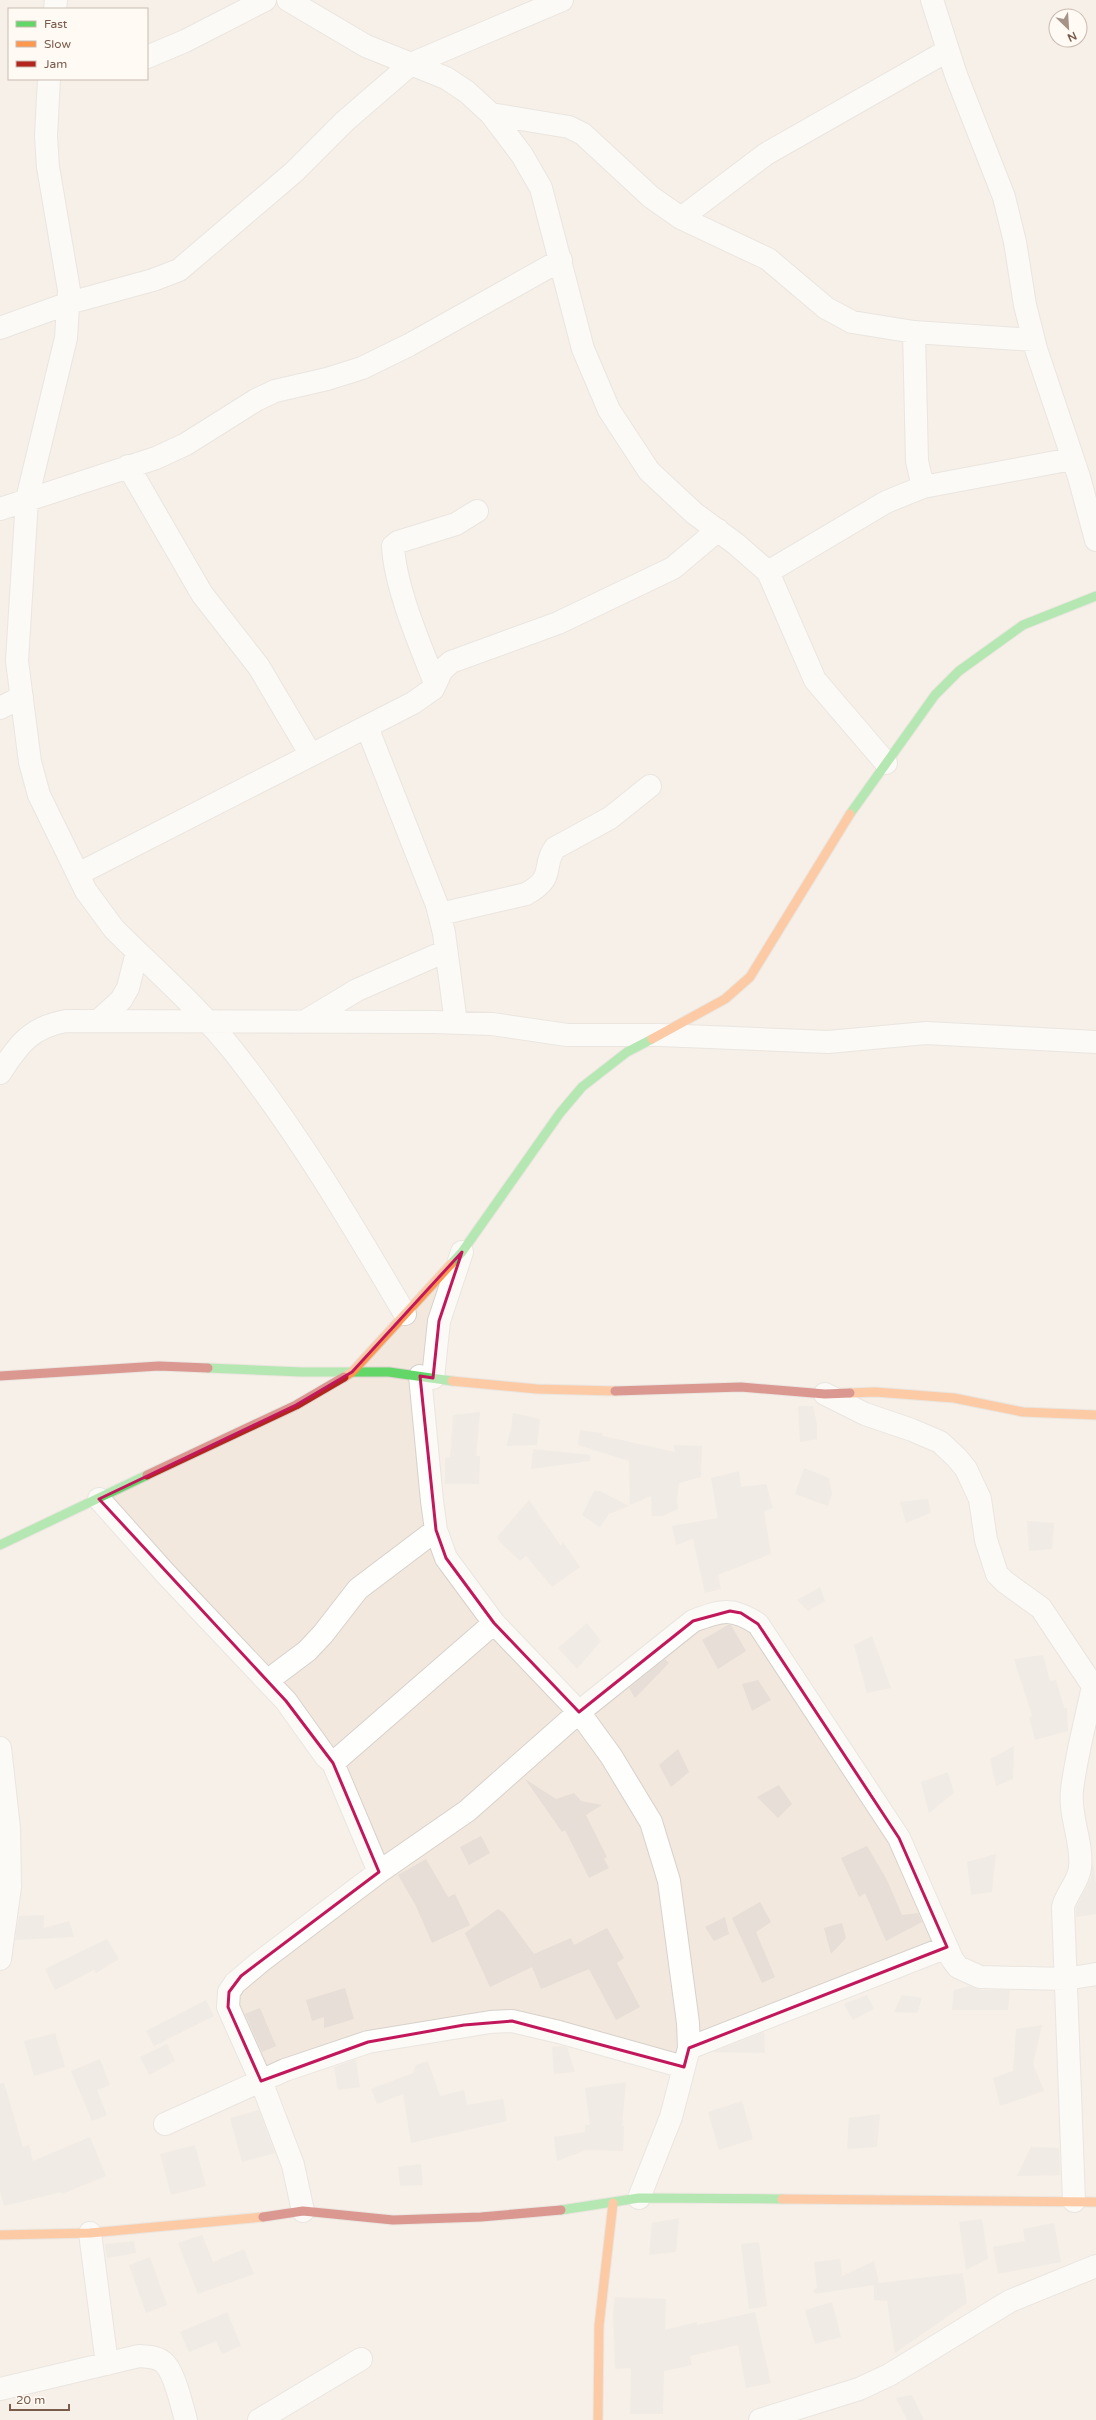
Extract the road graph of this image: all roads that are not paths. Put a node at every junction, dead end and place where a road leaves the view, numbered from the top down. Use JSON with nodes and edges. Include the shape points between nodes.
{"nodes":[{"id":1,"x":265,"y":0,"type":"edge"},
{"id":2,"x":288,"y":0,"type":"edge"},
{"id":3,"x":562,"y":0,"type":"edge"},
{"id":4,"x":932,"y":0,"type":"edge"},
{"id":5,"x":947,"y":51,"type":"junction"},
{"id":6,"x":148,"y":57,"type":"edge"},
{"id":7,"x":411,"y":64,"type":"junction"},
{"id":8,"x":49,"y":80,"type":"edge"},
{"id":9,"x":491,"y":114,"type":"junction"},
{"id":10,"x":682,"y":218,"type":"junction"},
{"id":11,"x":561,"y":260,"type":"junction"},
{"id":12,"x":69,"y":303,"type":"junction"},
{"id":13,"x":0,"y":328,"type":"edge"},
{"id":14,"x":914,"y":332,"type":"junction"},
{"id":15,"x":1034,"y":340,"type":"junction"},
{"id":16,"x":1072,"y":459,"type":"junction"},
{"id":17,"x":128,"y":466,"type":"junction"},
{"id":18,"x":923,"y":487,"type":"junction"},
{"id":19,"x":27,"y":499,"type":"junction"},
{"id":20,"x":0,"y":509,"type":"edge"},
{"id":21,"x":477,"y":511,"type":"dead end"},
{"id":22,"x":718,"y":530,"type":"junction"},
{"id":23,"x":1096,"y":540,"type":"edge"},
{"id":24,"x":768,"y":572,"type":"junction"},
{"id":25,"x":1096,"y":596,"type":"edge"},
{"id":26,"x":435,"y":683,"type":"junction"},
{"id":27,"x":22,"y":697,"type":"junction"},
{"id":28,"x":0,"y":708,"type":"edge"},
{"id":29,"x":367,"y":727,"type":"junction"},
{"id":30,"x":311,"y":755,"type":"junction"},
{"id":31,"x":886,"y":763,"type":"junction"},
{"id":32,"x":650,"y":786,"type":"dead end"},
{"id":33,"x":78,"y":874,"type":"junction"},
{"id":34,"x":440,"y":914,"type":"junction"},
{"id":35,"x":446,"y":951,"type":"junction"},
{"id":36,"x":137,"y":952,"type":"junction"},
{"id":37,"x":308,"y":1020,"type":"junction"},
{"id":38,"x":98,"y":1021,"type":"junction"},
{"id":39,"x":206,"y":1021,"type":"junction"},
{"id":40,"x":456,"y":1023,"type":"junction"},
{"id":41,"x":660,"y":1035,"type":"junction"},
{"id":42,"x":1096,"y":1042,"type":"edge"},
{"id":43,"x":0,"y":1073,"type":"edge"},
{"id":44,"x":462,"y":1252,"type":"junction"},
{"id":45,"x":405,"y":1314,"type":"junction"},
{"id":46,"x":352,"y":1372,"type":"junction"},
{"id":47,"x":0,"y":1376,"type":"edge"},
{"id":48,"x":426,"y":1377,"type":"junction"},
{"id":49,"x":824,"y":1394,"type":"junction"},
{"id":50,"x":1096,"y":1415,"type":"edge"},
{"id":51,"x":99,"y":1499,"type":"junction"},
{"id":52,"x":436,"y":1530,"type":"junction"},
{"id":53,"x":0,"y":1545,"type":"edge"},
{"id":54,"x":494,"y":1623,"type":"junction"},
{"id":55,"x":267,"y":1681,"type":"junction"},
{"id":56,"x":1095,"y":1686,"type":"edge"},
{"id":57,"x":579,"y":1712,"type":"junction"},
{"id":58,"x":0,"y":1748,"type":"edge"},
{"id":59,"x":333,"y":1763,"type":"junction"},
{"id":60,"x":379,"y":1872,"type":"junction"},
{"id":61,"x":947,"y":1947,"type":"junction"},
{"id":62,"x":0,"y":1959,"type":"edge"},
{"id":63,"x":1096,"y":1974,"type":"edge"},
{"id":64,"x":1065,"y":1979,"type":"junction"},
{"id":65,"x":686,"y":2058,"type":"junction"},
{"id":66,"x":260,"y":2081,"type":"junction"},
{"id":67,"x":165,"y":2124,"type":"dead end"},
{"id":68,"x":639,"y":2198,"type":"junction"},
{"id":69,"x":1074,"y":2201,"type":"junction"},
{"id":70,"x":1096,"y":2202,"type":"edge"},
{"id":71,"x":613,"y":2203,"type":"junction"},
{"id":72,"x":303,"y":2211,"type":"junction"},
{"id":73,"x":90,"y":2234,"type":"junction"},
{"id":74,"x":0,"y":2235,"type":"edge"},
{"id":75,"x":1096,"y":2266,"type":"edge"},
{"id":76,"x":361,"y":2359,"type":"dead end"},
{"id":77,"x":107,"y":2364,"type":"junction"},
{"id":78,"x":0,"y":2389,"type":"edge"},
{"id":79,"x":186,"y":2420,"type":"edge"},
{"id":80,"x":259,"y":2420,"type":"edge"},
{"id":81,"x":598,"y":2420,"type":"edge"},
{"id":82,"x":760,"y":2420,"type":"edge"}],
"edges":[{"from":1,"to":6,"type":"street","via":[[185,41]]},
{"from":2,"to":7,"type":"street","via":[[366,46]]},
{"from":3,"to":7,"type":"street"},
{"from":4,"to":5,"type":"street"},
{"from":5,"to":10,"type":"street","via":[[766,154]]},
{"from":5,"to":15,"type":"street","via":[[1004,197]]},
{"from":7,"to":9,"type":"street","via":[[446,78],[467,92]]},
{"from":7,"to":12,"type":"street","via":[[345,121],[294,172],[179,270],[153,280]]},
{"from":8,"to":12,"type":"street","via":[[46,136],[48,167]]},
{"from":9,"to":10,"type":"street","via":[[569,128],[583,134],[652,197]]},
{"from":9,"to":11,"type":"street","via":[[522,155],[541,188]]},
{"from":10,"to":14,"type":"street","via":[[768,260],[826,308],[852,322]]},
{"from":11,"to":17,"type":"street","via":[[409,345],[368,365],[327,379],[275,391],[186,444],[156,458]]},
{"from":11,"to":22,"type":"street","via":[[583,349],[609,410],[649,471]]},
{"from":12,"to":13,"type":"street"},
{"from":12,"to":19,"type":"street","via":[[66,338]]},
{"from":14,"to":15,"type":"street"},
{"from":14,"to":18,"type":"street","via":[[917,461]]},
{"from":15,"to":16,"type":"street"},
{"from":16,"to":18,"type":"street"},
{"from":16,"to":23,"type":"street"},
{"from":17,"to":19,"type":"street"},
{"from":17,"to":30,"type":"street","via":[[202,594],[259,667]]},
{"from":18,"to":24,"type":"street","via":[[886,502]]},
{"from":19,"to":20,"type":"street"},
{"from":19,"to":27,"type":"street","via":[[17,661]]},
{"from":21,"to":26,"type":"street","via":[[456,524],[398,542],[393,546],[394,561],[413,626]]},
{"from":22,"to":24,"type":"street"},
{"from":22,"to":26,"type":"street","via":[[673,568],[558,623],[451,662],[442,670]]},
{"from":24,"to":31,"type":"street","via":[[815,680]]},
{"from":25,"to":31,"type":"street","via":[[1023,626],[959,671],[935,695]]},
{"from":26,"to":29,"type":"street","via":[[433,689],[413,704]]},
{"from":27,"to":28,"type":"street"},
{"from":27,"to":33,"type":"street","via":[[30,762],[39,795]]},
{"from":29,"to":30,"type":"street"},
{"from":29,"to":34,"type":"street"},
{"from":30,"to":33,"type":"street"},
{"from":31,"to":41,"type":"street","via":[[841,827],[750,977],[720,1002]]},
{"from":32,"to":34,"type":"street","via":[[610,818],[556,848],[552,853],[545,879],[536,889],[526,894]]},
{"from":33,"to":36,"type":"street","via":[[96,906]]},
{"from":34,"to":35,"type":"street"},
{"from":35,"to":37,"type":"street","via":[[357,990]]},
{"from":35,"to":40,"type":"street"},
{"from":36,"to":38,"type":"street","via":[[128,988],[121,1000]]},
{"from":36,"to":39,"type":"street"},
{"from":37,"to":39,"type":"street"},
{"from":37,"to":40,"type":"street"},
{"from":38,"to":39,"type":"street"},
{"from":38,"to":43,"type":"street","via":[[66,1021],[40,1028],[28,1036]]},
{"from":39,"to":45,"type":"street","via":[[234,1052],[304,1149]]},
{"from":40,"to":41,"type":"street","via":[[492,1024],[567,1035]]},
{"from":41,"to":42,"type":"street","via":[[828,1042],[926,1033]]},
{"from":41,"to":44,"type":"street","via":[[627,1052],[582,1087],[560,1113]]},
{"from":44,"to":45,"type":"street"},
{"from":44,"to":48,"type":"street","via":[[439,1322]]},
{"from":45,"to":46,"type":"street"},
{"from":46,"to":47,"type":"street","via":[[159,1366],[66,1374]]},
{"from":46,"to":48,"type":"street","via":[[389,1372]]},
{"from":46,"to":51,"type":"street","via":[[296,1405]]},
{"from":48,"to":49,"type":"street","via":[[492,1386],[544,1389],[636,1392],[741,1387]]},
{"from":48,"to":52,"type":"street"},
{"from":49,"to":50,"type":"street","via":[[875,1392],[954,1398],[1023,1412]]},
{"from":49,"to":56,"type":"street","via":[[866,1414],[933,1439],[957,1458],[966,1469],[980,1499],[986,1540],[997,1574],[1041,1608]]},
{"from":51,"to":53,"type":"street"},
{"from":51,"to":55,"type":"street"},
{"from":52,"to":54,"type":"street","via":[[446,1558]]},
{"from":52,"to":55,"type":"street","via":[[358,1589],[307,1651]]},
{"from":54,"to":57,"type":"street"},
{"from":54,"to":59,"type":"street"},
{"from":55,"to":59,"type":"street","via":[[286,1701]]},
{"from":56,"to":64,"type":"street","via":[[1072,1791],[1073,1821],[1081,1852],[1080,1870],[1063,1907]]},
{"from":57,"to":60,"type":"street","via":[[467,1811]]},
{"from":57,"to":61,"type":"street","via":[[693,1621],[710,1614],[742,1613],[758,1624],[899,1838]]},
{"from":57,"to":65,"type":"street","via":[[612,1756],[651,1822],[669,1881],[688,2023]]},
{"from":58,"to":62,"type":"street","via":[[9,1828],[10,1887]]},
{"from":59,"to":60,"type":"street"},
{"from":60,"to":66,"type":"street","via":[[241,1976],[229,1992],[228,2007]]},
{"from":61,"to":64,"type":"street","via":[[958,1967],[980,1977]]},
{"from":61,"to":65,"type":"street"},
{"from":63,"to":64,"type":"street"},
{"from":64,"to":69,"type":"street"},
{"from":65,"to":66,"type":"street","via":[[512,2021],[464,2025],[368,2042]]},
{"from":65,"to":68,"type":"street","via":[[671,2117]]},
{"from":66,"to":67,"type":"street"},
{"from":66,"to":72,"type":"street","via":[[293,2165]]},
{"from":68,"to":69,"type":"street"},
{"from":68,"to":71,"type":"street"},
{"from":69,"to":70,"type":"street"},
{"from":71,"to":72,"type":"street","via":[[551,2212],[393,2220]]},
{"from":71,"to":81,"type":"street","via":[[598,2326]]},
{"from":72,"to":73,"type":"street"},
{"from":73,"to":74,"type":"street"},
{"from":73,"to":77,"type":"street"},
{"from":75,"to":82,"type":"street","via":[[1010,2301],[888,2375],[858,2389]]},
{"from":76,"to":80,"type":"street"},
{"from":77,"to":78,"type":"street"},
{"from":77,"to":79,"type":"street","via":[[139,2356],[156,2358],[164,2362],[171,2374]]}]}
